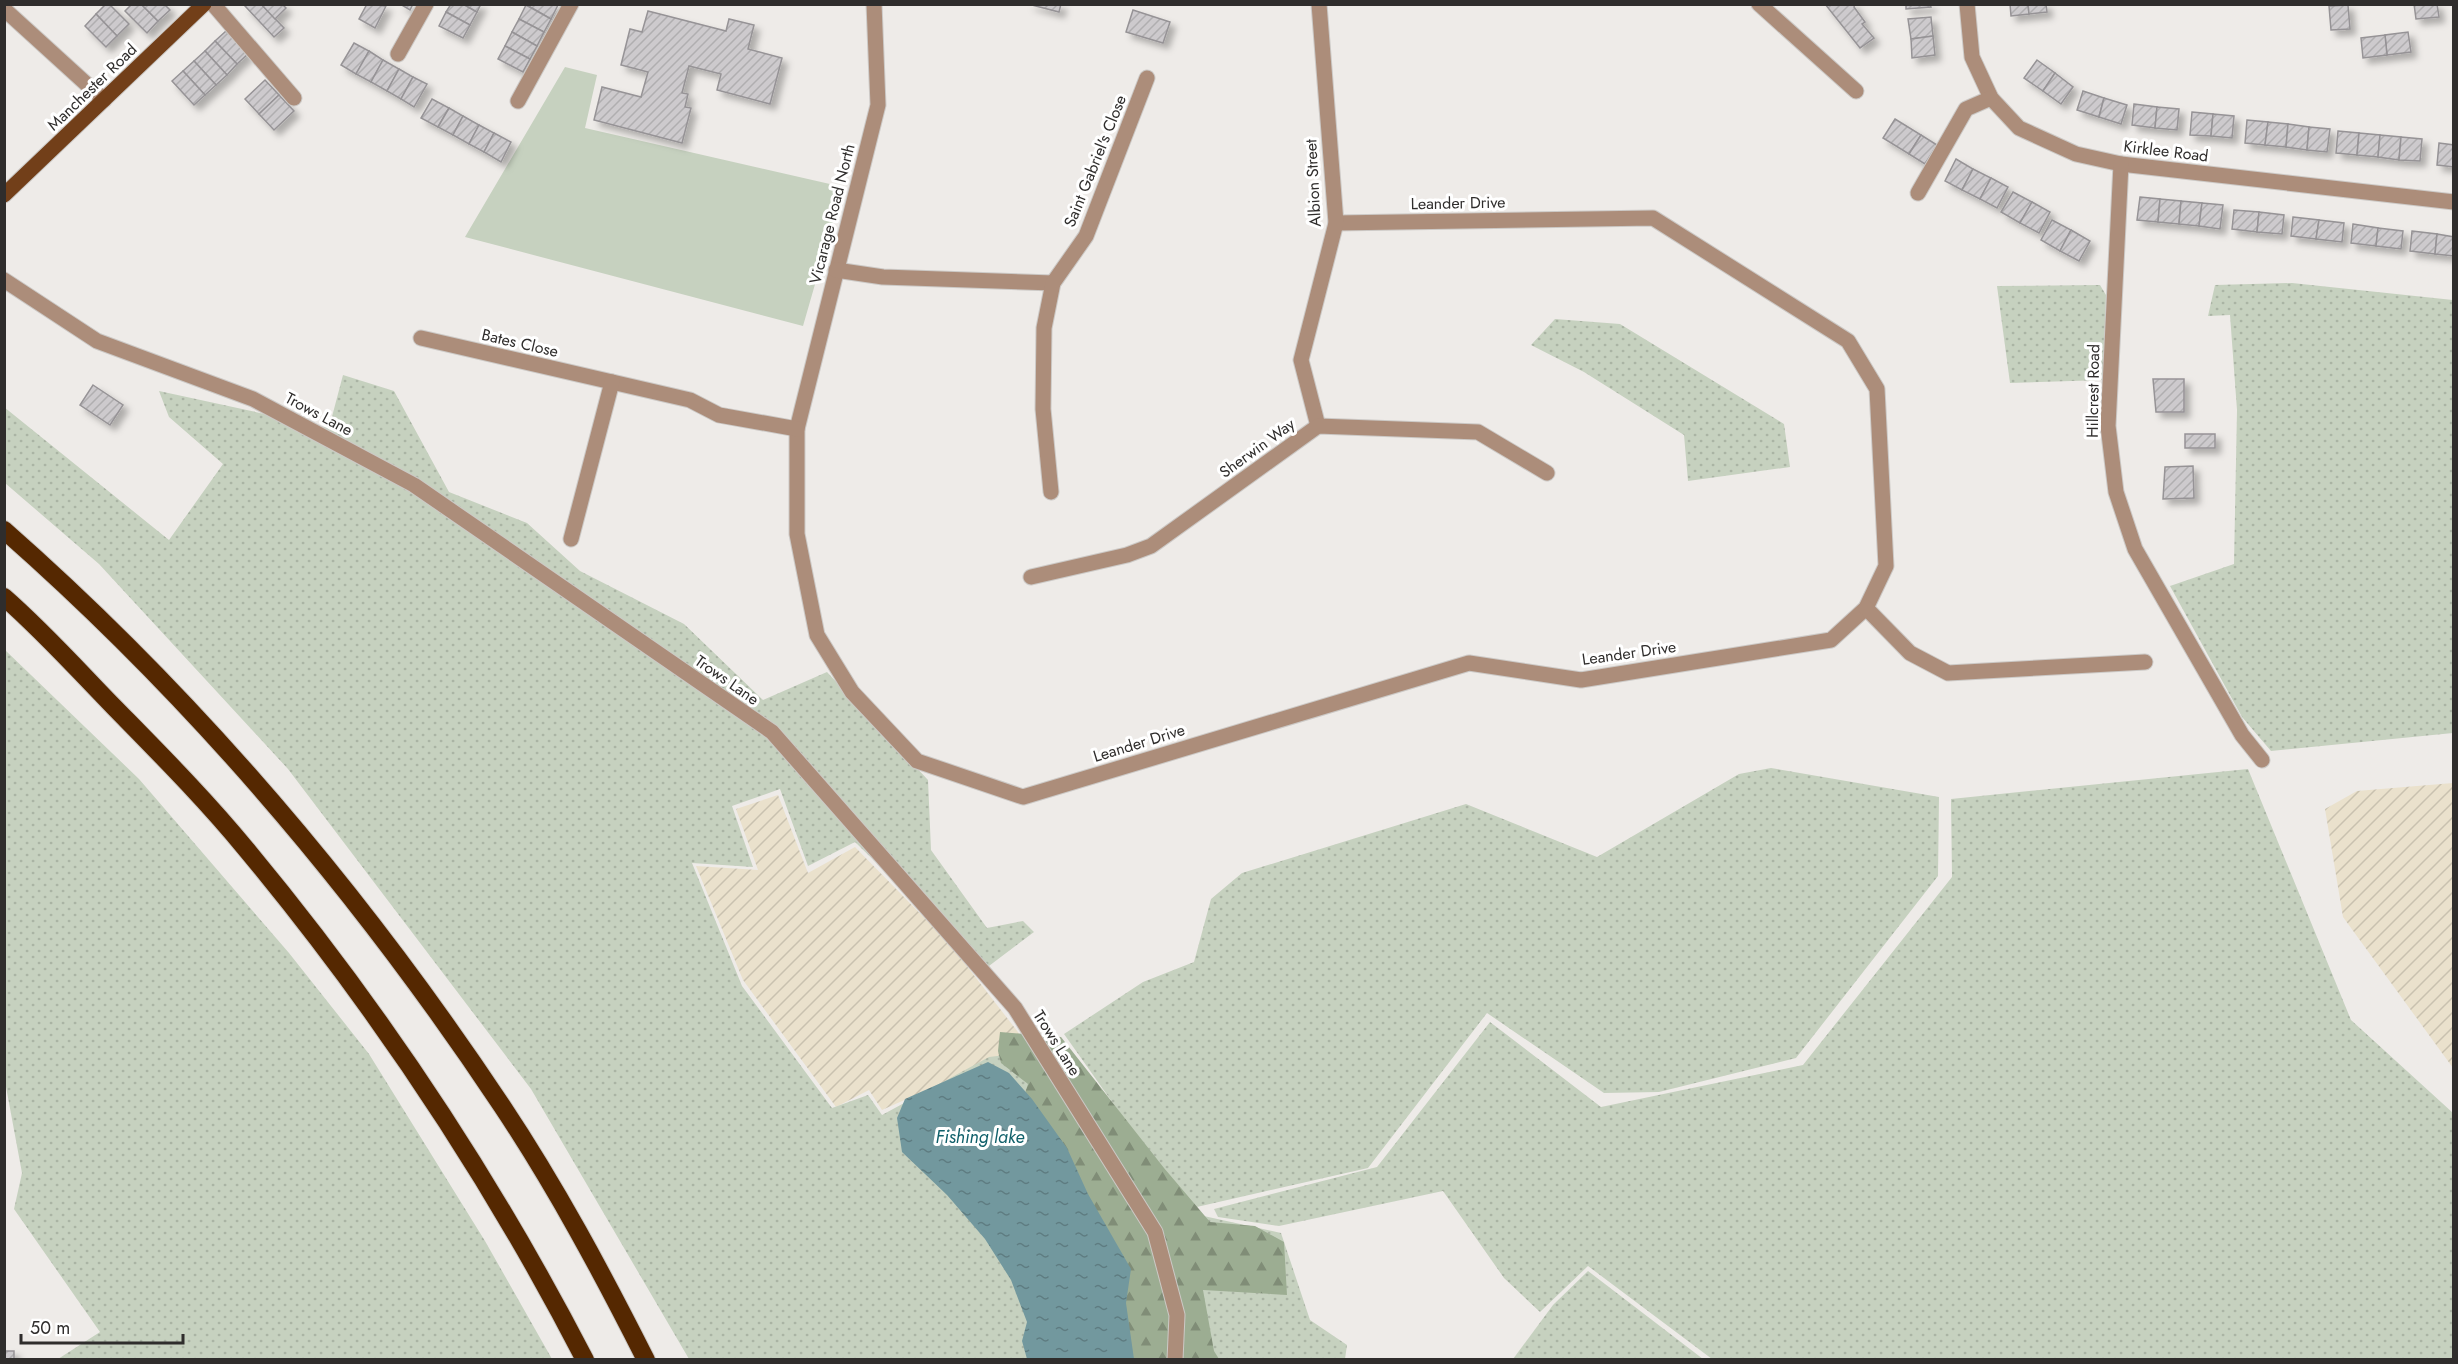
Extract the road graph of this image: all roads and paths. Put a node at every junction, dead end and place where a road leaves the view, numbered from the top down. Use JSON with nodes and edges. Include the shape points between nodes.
{"nodes":[{"id":1,"x":204,"y":4,"type":"edge"},
{"id":2,"x":213,"y":4,"type":"edge"},
{"id":3,"x":426,"y":4,"type":"edge"},
{"id":4,"x":571,"y":4,"type":"edge"},
{"id":5,"x":874,"y":4,"type":"edge"},
{"id":6,"x":1319,"y":4,"type":"edge"},
{"id":7,"x":1759,"y":4,"type":"edge"},
{"id":8,"x":1967,"y":4,"type":"edge"},
{"id":9,"x":4,"y":9,"type":"edge"},
{"id":10,"x":398,"y":54,"type":"dead end"},
{"id":11,"x":1147,"y":78,"type":"dead end"},
{"id":12,"x":1856,"y":91,"type":"dead end"},
{"id":13,"x":294,"y":98,"type":"dead end"},
{"id":14,"x":1990,"y":98,"type":"junction"},
{"id":15,"x":104,"y":100,"type":"junction"},
{"id":16,"x":518,"y":101,"type":"dead end"},
{"id":17,"x":2121,"y":164,"type":"junction"},
{"id":18,"x":1918,"y":194,"type":"dead end"},
{"id":19,"x":4,"y":195,"type":"edge"},
{"id":20,"x":2454,"y":202,"type":"edge"},
{"id":21,"x":1336,"y":223,"type":"junction"},
{"id":22,"x":836,"y":270,"type":"junction"},
{"id":23,"x":4,"y":280,"type":"edge"},
{"id":24,"x":1053,"y":283,"type":"junction"},
{"id":25,"x":421,"y":338,"type":"dead end"},
{"id":26,"x":612,"y":382,"type":"junction"},
{"id":27,"x":1318,"y":426,"type":"junction"},
{"id":28,"x":797,"y":429,"type":"junction"},
{"id":29,"x":1547,"y":473,"type":"dead end"},
{"id":30,"x":1051,"y":492,"type":"dead end"},
{"id":31,"x":4,"y":530,"type":"edge"},
{"id":32,"x":571,"y":539,"type":"dead end"},
{"id":33,"x":1031,"y":577,"type":"dead end"},
{"id":34,"x":4,"y":597,"type":"edge"},
{"id":35,"x":1866,"y":608,"type":"junction"},
{"id":36,"x":2145,"y":662,"type":"dead end"},
{"id":37,"x":2262,"y":760,"type":"dead end"},
{"id":38,"x":585,"y":1359,"type":"edge"},
{"id":39,"x":646,"y":1359,"type":"edge"},
{"id":40,"x":1175,"y":1359,"type":"edge"}],
"edges":[{"from":1,"to":15,"type":"main road","name":"Manchester Road"},
{"from":2,"to":13,"type":"street"},
{"from":3,"to":10,"type":"street"},
{"from":4,"to":16,"type":"street"},
{"from":5,"to":22,"type":"street","name":"Vicarage Road North","via":[[878,105]]},
{"from":6,"to":21,"type":"street","name":"Albion Street"},
{"from":7,"to":12,"type":"street"},
{"from":8,"to":14,"type":"street","name":"Kirklee Road","via":[[1972,57]]},
{"from":9,"to":15,"type":"street"},
{"from":11,"to":24,"type":"street","name":"Saint Gabriel's Close","via":[[1086,236]]},
{"from":14,"to":17,"type":"street","name":"Kirklee Road","via":[[2019,128],[2076,154]]},
{"from":14,"to":18,"type":"street","via":[[1966,109]]},
{"from":15,"to":19,"type":"main road","name":"Manchester Road"},
{"from":17,"to":20,"type":"street","name":"Kirklee Road"},
{"from":17,"to":37,"type":"street","name":"Hillcrest Road","via":[[2108,426],[2116,492],[2135,549],[2241,735]]},
{"from":21,"to":27,"type":"street","name":"Albion Street","via":[[1301,360]]},
{"from":21,"to":35,"type":"street","name":"Leander Drive","via":[[1653,218],[1848,341],[1877,389],[1886,566]]},
{"from":22,"to":24,"type":"street","via":[[884,278]]},
{"from":22,"to":28,"type":"street","name":"Vicarage Road North"},
{"from":23,"to":40,"type":"street","name":"Trows Lane","via":[[97,341],[253,399],[414,485],[772,732],[1015,1008],[1155,1232],[1177,1315]]},
{"from":24,"to":30,"type":"street","name":"Saint Gabriel's Close","via":[[1044,328],[1043,409]]},
{"from":25,"to":26,"type":"street","name":"Bates Close"},
{"from":26,"to":28,"type":"street","name":"Bates Close","via":[[690,400],[719,415]]},
{"from":26,"to":32,"type":"street"},
{"from":27,"to":29,"type":"street","name":"Sherwin Way","via":[[1478,432]]},
{"from":27,"to":33,"type":"street","name":"Sherwin Way","via":[[1151,546]]},
{"from":28,"to":35,"type":"street","name":"Leander Drive","via":[[797,534],[817,635],[852,692],[917,761],[1023,797],[1469,663],[1581,680],[1832,640]]},
{"from":31,"to":39,"type":"highway","via":[[115,633],[207,726],[287,817],[410,973],[503,1108],[589,1250]]},
{"from":34,"to":38,"type":"highway","via":[[166,760],[245,848],[364,1000],[465,1148],[539,1270]]},
{"from":35,"to":36,"type":"street","via":[[1910,653],[1948,673]]}]}
